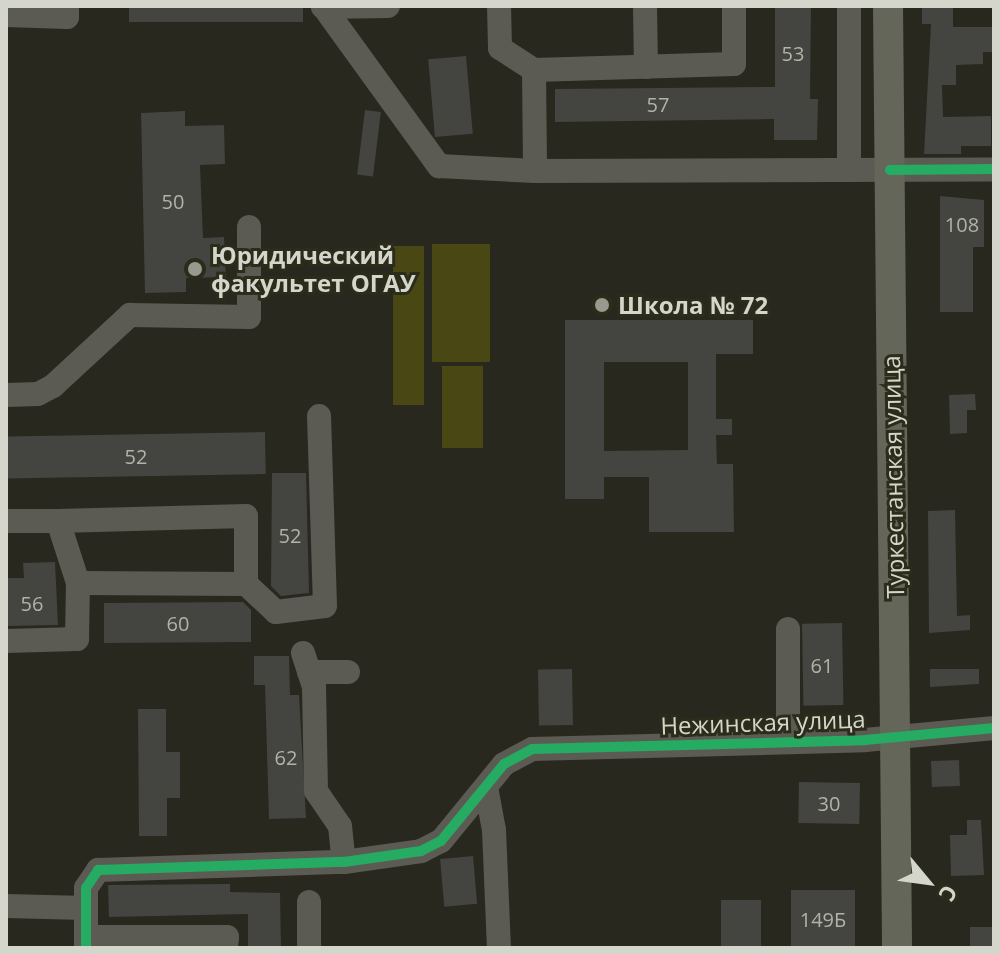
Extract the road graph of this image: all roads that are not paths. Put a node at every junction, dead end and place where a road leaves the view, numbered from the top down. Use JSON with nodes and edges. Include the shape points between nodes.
{"nodes":[{"id":1,"x":67,"y":6,"type":"edge"},
{"id":2,"x":323,"y":6,"type":"edge"},
{"id":3,"x":388,"y":6,"type":"edge"},
{"id":4,"x":499,"y":6,"type":"edge"},
{"id":5,"x":645,"y":6,"type":"edge"},
{"id":6,"x":734,"y":6,"type":"edge"},
{"id":7,"x":849,"y":6,"type":"edge"},
{"id":8,"x":888,"y":6,"type":"edge"},
{"id":9,"x":6,"y":15,"type":"edge"},
{"id":10,"x":646,"y":67,"type":"junction"},
{"id":11,"x":534,"y":70,"type":"junction"},
{"id":12,"x":994,"y":169,"type":"edge"},
{"id":13,"x":849,"y":170,"type":"junction"},
{"id":14,"x":890,"y":170,"type":"junction"},
{"id":15,"x":535,"y":171,"type":"junction"},
{"id":16,"x":249,"y":227,"type":"dead end"},
{"id":17,"x":6,"y":395,"type":"edge"},
{"id":18,"x":319,"y":416,"type":"dead end"},
{"id":19,"x":6,"y":521,"type":"edge"},
{"id":20,"x":58,"y":521,"type":"junction"},
{"id":21,"x":78,"y":583,"type":"junction"},
{"id":22,"x":246,"y":584,"type":"junction"},
{"id":23,"x":788,"y":629,"type":"dead end"},
{"id":24,"x":6,"y":641,"type":"edge"},
{"id":25,"x":348,"y":672,"type":"dead end"},
{"id":26,"x":994,"y":728,"type":"edge"},
{"id":27,"x":896,"y":737,"type":"junction"},
{"id":28,"x":788,"y":741,"type":"junction"},
{"id":29,"x":486,"y":787,"type":"junction"},
{"id":30,"x":344,"y":862,"type":"junction"},
{"id":31,"x":309,"y":902,"type":"dead end"},
{"id":32,"x":6,"y":906,"type":"edge"},
{"id":33,"x":86,"y":908,"type":"junction"},
{"id":34,"x":86,"y":942,"type":"edge"},
{"id":35,"x":226,"y":948,"type":"edge"},
{"id":36,"x":309,"y":948,"type":"edge"},
{"id":37,"x":499,"y":948,"type":"edge"},
{"id":38,"x":897,"y":948,"type":"edge"}],
"edges":[{"from":1,"to":9,"type":"street","via":[[67,17]]},
{"from":2,"to":3,"type":"street"},
{"from":2,"to":15,"type":"street","via":[[439,166]]},
{"from":4,"to":11,"type":"street","via":[[500,48]]},
{"from":5,"to":10,"type":"street"},
{"from":6,"to":10,"type":"street","via":[[734,64]]},
{"from":7,"to":13,"type":"street"},
{"from":8,"to":14,"type":"main road","name":"Туркестанская улица"},
{"from":10,"to":11,"type":"street"},
{"from":11,"to":15,"type":"street"},
{"from":12,"to":14,"type":"street"},
{"from":13,"to":14,"type":"street"},
{"from":13,"to":15,"type":"street"},
{"from":14,"to":27,"type":"main road","name":"Туркестанская улица"},
{"from":16,"to":17,"type":"street","via":[[249,317],[130,315],[53,386],[38,394]]},
{"from":18,"to":22,"type":"street","via":[[325,606],[276,612]]},
{"from":19,"to":20,"type":"street"},
{"from":20,"to":21,"type":"street"},
{"from":20,"to":22,"type":"street","via":[[246,516]]},
{"from":21,"to":22,"type":"street"},
{"from":21,"to":24,"type":"street","via":[[77,639]]},
{"from":23,"to":28,"type":"street"},
{"from":25,"to":30,"type":"street","via":[[306,662],[316,791],[340,826]]},
{"from":26,"to":27,"type":"street","name":"Нежинская улица"},
{"from":27,"to":28,"type":"street","name":"Нежинская улица"},
{"from":27,"to":38,"type":"main road","name":"Туркестанская улица"},
{"from":28,"to":29,"type":"street","name":"Нежинская улица","via":[[532,749],[504,764]]},
{"from":29,"to":30,"type":"street","via":[[441,841],[399,857]]},
{"from":29,"to":37,"type":"street","via":[[494,830]]},
{"from":30,"to":33,"type":"street","via":[[110,865],[89,877]]},
{"from":31,"to":36,"type":"street"},
{"from":32,"to":33,"type":"street"},
{"from":33,"to":34,"type":"street"},
{"from":34,"to":35,"type":"street","via":[[227,937]]}]}
